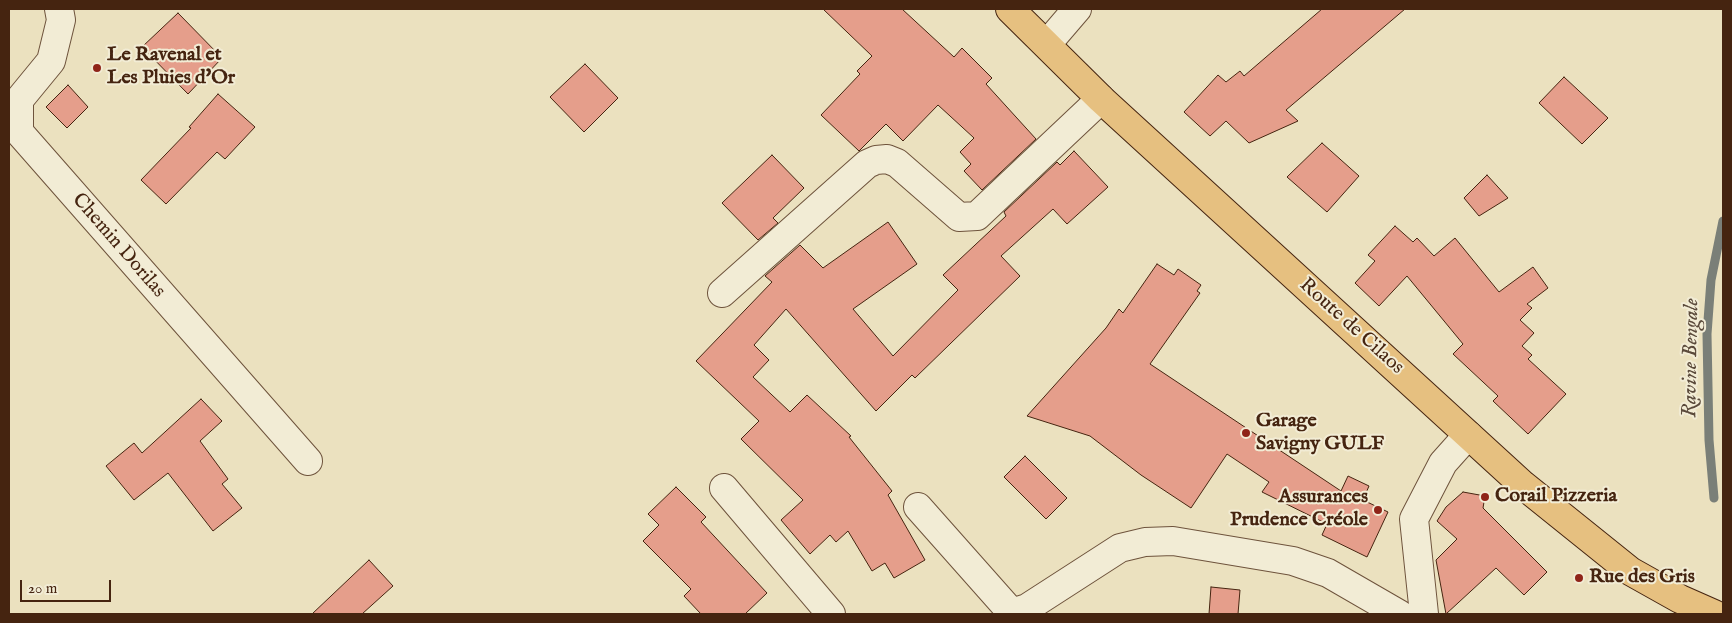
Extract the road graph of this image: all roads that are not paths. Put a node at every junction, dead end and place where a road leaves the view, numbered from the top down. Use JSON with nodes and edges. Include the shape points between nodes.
{"nodes":[{"id":1,"x":59,"y":9,"type":"edge"},
{"id":2,"x":1010,"y":9,"type":"edge"},
{"id":3,"x":1076,"y":9,"type":"edge"},
{"id":4,"x":1047,"y":44,"type":"junction"},
{"id":5,"x":1101,"y":98,"type":"junction"},
{"id":6,"x":722,"y":293,"type":"dead end"},
{"id":7,"x":1468,"y":435,"type":"junction"},
{"id":8,"x":308,"y":461,"type":"dead end"},
{"id":9,"x":724,"y":488,"type":"dead end"},
{"id":10,"x":918,"y":506,"type":"dead end"},
{"id":11,"x":830,"y":614,"type":"edge"},
{"id":12,"x":1010,"y":614,"type":"edge"},
{"id":13,"x":1399,"y":614,"type":"edge"},
{"id":14,"x":1424,"y":614,"type":"edge"},
{"id":15,"x":1714,"y":614,"type":"edge"}],
"edges":[{"from":1,"to":8,"type":"street","name":"Chemin Dorilas","via":[[61,20],[52,61],[19,100],[19,132]]},
{"from":2,"to":4,"type":"main road","name":"Route de Cilaos"},
{"from":3,"to":4,"type":"street"},
{"from":4,"to":5,"type":"main road","name":"Route de Cilaos"},
{"from":5,"to":6,"type":"street","via":[[977,216],[959,217],[897,163],[887,159],[867,164]]},
{"from":5,"to":7,"type":"main road","name":"Route de Cilaos"},
{"from":7,"to":14,"type":"street","via":[[1444,463],[1414,519]]},
{"from":7,"to":15,"type":"main road","name":"Route de Cilaos","via":[[1522,485],[1630,571]]},
{"from":9,"to":11,"type":"street"},
{"from":10,"to":12,"type":"street"},
{"from":12,"to":13,"type":"street","via":[[1035,603],[1120,548],[1145,542],[1173,541],[1293,561],[1328,573]]}]}
